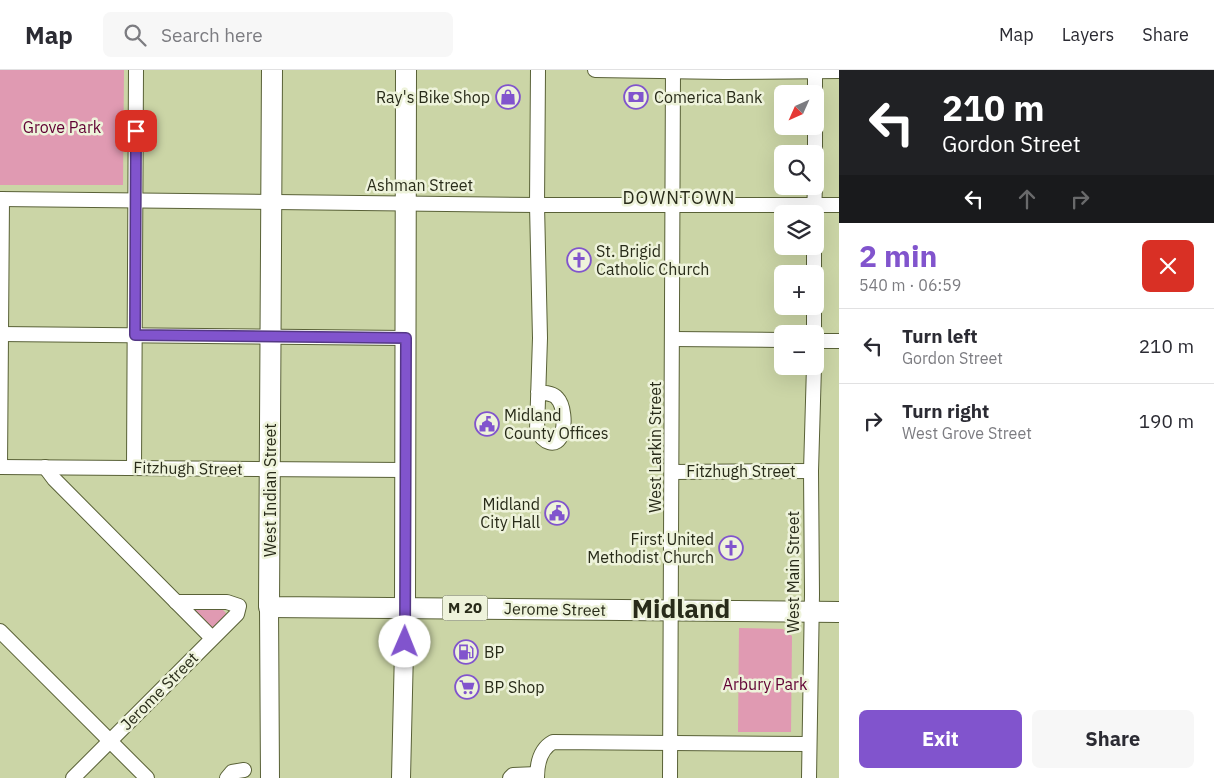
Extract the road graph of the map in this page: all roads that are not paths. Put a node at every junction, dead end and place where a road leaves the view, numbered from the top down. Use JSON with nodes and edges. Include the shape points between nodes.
{"nodes":[{"id":1,"x":136,"y":70,"type":"edge"},
{"id":2,"x":272,"y":70,"type":"edge"},
{"id":3,"x":406,"y":70,"type":"edge"},
{"id":4,"x":538,"y":70,"type":"edge"},
{"id":5,"x":595,"y":70,"type":"edge"},
{"id":6,"x":815,"y":70,"type":"edge"},
{"id":7,"x":673,"y":71,"type":"edge"},
{"id":8,"x":839,"y":71,"type":"edge"},
{"id":9,"x":815,"y":85,"type":"edge"},
{"id":10,"x":1,"y":199,"type":"edge"},
{"id":11,"x":136,"y":200,"type":"junction"},
{"id":12,"x":272,"y":201,"type":"junction"},
{"id":13,"x":406,"y":203,"type":"junction"},
{"id":14,"x":537,"y":205,"type":"junction"},
{"id":15,"x":673,"y":205,"type":"junction"},
{"id":16,"x":839,"y":205,"type":"edge"},
{"id":17,"x":824,"y":207,"type":"edge"},
{"id":18,"x":774,"y":208,"type":"edge"},
{"id":19,"x":1,"y":334,"type":"edge"},
{"id":20,"x":135,"y":335,"type":"junction"},
{"id":21,"x":271,"y":336,"type":"junction"},
{"id":22,"x":406,"y":338,"type":"junction"},
{"id":23,"x":672,"y":339,"type":"junction"},
{"id":24,"x":774,"y":340,"type":"edge"},
{"id":25,"x":824,"y":341,"type":"edge"},
{"id":26,"x":839,"y":341,"type":"edge"},
{"id":27,"x":814,"y":375,"type":"edge"},
{"id":28,"x":538,"y":392,"type":"dead end"},
{"id":29,"x":0,"y":467,"type":"edge"},
{"id":30,"x":45,"y":467,"type":"junction"},
{"id":31,"x":134,"y":468,"type":"junction"},
{"id":32,"x":271,"y":469,"type":"junction"},
{"id":33,"x":405,"y":470,"type":"junction"},
{"id":34,"x":811,"y":471,"type":"junction"},
{"id":35,"x":672,"y":472,"type":"junction"},
{"id":36,"x":176,"y":602,"type":"junction"},
{"id":37,"x":269,"y":608,"type":"junction"},
{"id":38,"x":405,"y":608,"type":"junction"},
{"id":39,"x":672,"y":610,"type":"junction"},
{"id":40,"x":811,"y":611,"type":"junction"},
{"id":41,"x":839,"y":612,"type":"edge"},
{"id":42,"x":0,"y":631,"type":"edge"},
{"id":43,"x":212,"y":638,"type":"junction"},
{"id":44,"x":110,"y":741,"type":"junction"},
{"id":45,"x":671,"y":743,"type":"junction"},
{"id":46,"x":809,"y":744,"type":"junction"},
{"id":47,"x":244,"y":770,"type":"dead end"},
{"id":48,"x":537,"y":776,"type":"edge"},
{"id":49,"x":73,"y":778,"type":"edge"},
{"id":50,"x":147,"y":778,"type":"edge"},
{"id":51,"x":226,"y":778,"type":"edge"},
{"id":52,"x":270,"y":778,"type":"edge"},
{"id":53,"x":401,"y":778,"type":"edge"},
{"id":54,"x":510,"y":778,"type":"edge"},
{"id":55,"x":670,"y":778,"type":"edge"},
{"id":56,"x":809,"y":778,"type":"edge"}],
"edges":[{"from":1,"to":11,"type":"street"},
{"from":2,"to":12,"type":"highway","name":"West Indian Street"},
{"from":3,"to":13,"type":"highway"},
{"from":4,"to":14,"type":"street"},
{"from":5,"to":7,"type":"street"},
{"from":6,"to":7,"type":"street"},
{"from":6,"to":8,"type":"street"},
{"from":6,"to":9,"type":"street"},
{"from":7,"to":15,"type":"street","name":"West Larkin Street"},
{"from":10,"to":11,"type":"street","name":"Ashman Street"},
{"from":10,"to":19,"type":"street"},
{"from":11,"to":12,"type":"street","name":"Ashman Street"},
{"from":11,"to":20,"type":"street"},
{"from":12,"to":13,"type":"street","name":"Ashman Street"},
{"from":12,"to":21,"type":"highway","name":"West Indian Street"},
{"from":13,"to":14,"type":"street","name":"Ashman Street"},
{"from":13,"to":22,"type":"highway"},
{"from":14,"to":15,"type":"street","name":"Ashman Street"},
{"from":14,"to":28,"type":"street"},
{"from":15,"to":18,"type":"street","name":"Ashman Street"},
{"from":15,"to":23,"type":"street","name":"West Larkin Street"},
{"from":16,"to":17,"type":"street","name":"Ashman Street"},
{"from":19,"to":20,"type":"street"},
{"from":19,"to":29,"type":"street"},
{"from":20,"to":21,"type":"street"},
{"from":20,"to":31,"type":"street"},
{"from":21,"to":22,"type":"street"},
{"from":21,"to":32,"type":"highway","name":"West Indian Street"},
{"from":22,"to":33,"type":"highway"},
{"from":23,"to":24,"type":"street"},
{"from":23,"to":35,"type":"street","name":"West Larkin Street"},
{"from":25,"to":26,"type":"street"},
{"from":27,"to":34,"type":"street","name":"West Main Street"},
{"from":29,"to":30,"type":"street","name":"Fitzhugh Street"},
{"from":30,"to":31,"type":"street","name":"Fitzhugh Street"},
{"from":30,"to":36,"type":"street"},
{"from":31,"to":32,"type":"street","name":"Fitzhugh Street"},
{"from":32,"to":33,"type":"street","name":"Fitzhugh Street"},
{"from":32,"to":37,"type":"highway","name":"West Indian Street"},
{"from":33,"to":38,"type":"highway"},
{"from":34,"to":35,"type":"street","name":"Fitzhugh Street"},
{"from":34,"to":40,"type":"street","name":"West Main Street"},
{"from":35,"to":39,"type":"street","name":"West Larkin Street"},
{"from":36,"to":43,"type":"street"},
{"from":36,"to":43,"type":"street","name":"Jerome Street","via":[[227,602],[239,606],[237,614]]},
{"from":37,"to":38,"type":"highway","name":"Jerome Street","number":"M 20"},
{"from":37,"to":52,"type":"main road","name":"West Indian Street"},
{"from":38,"to":39,"type":"highway","name":"Jerome Street","number":"M 20"},
{"from":38,"to":53,"type":"main road"},
{"from":39,"to":40,"type":"highway","name":"Jerome Street","number":"M 20"},
{"from":39,"to":45,"type":"street","name":"West Larkin Street"},
{"from":40,"to":41,"type":"highway","number":"M 20"},
{"from":40,"to":46,"type":"street","name":"West Main Street"},
{"from":42,"to":44,"type":"street"},
{"from":43,"to":44,"type":"street","name":"Jerome Street"},
{"from":44,"to":49,"type":"street","name":"Jerome Street"},
{"from":44,"to":50,"type":"street"},
{"from":45,"to":46,"type":"street"},
{"from":45,"to":48,"type":"street","via":[[553,742],[545,746],[541,754]]},
{"from":45,"to":55,"type":"street","name":"West Larkin Street"},
{"from":46,"to":56,"type":"street","name":"West Main Street"},
{"from":47,"to":51,"type":"street","via":[[232,772]]},
{"from":48,"to":54,"type":"street","via":[[513,775]]}]}
